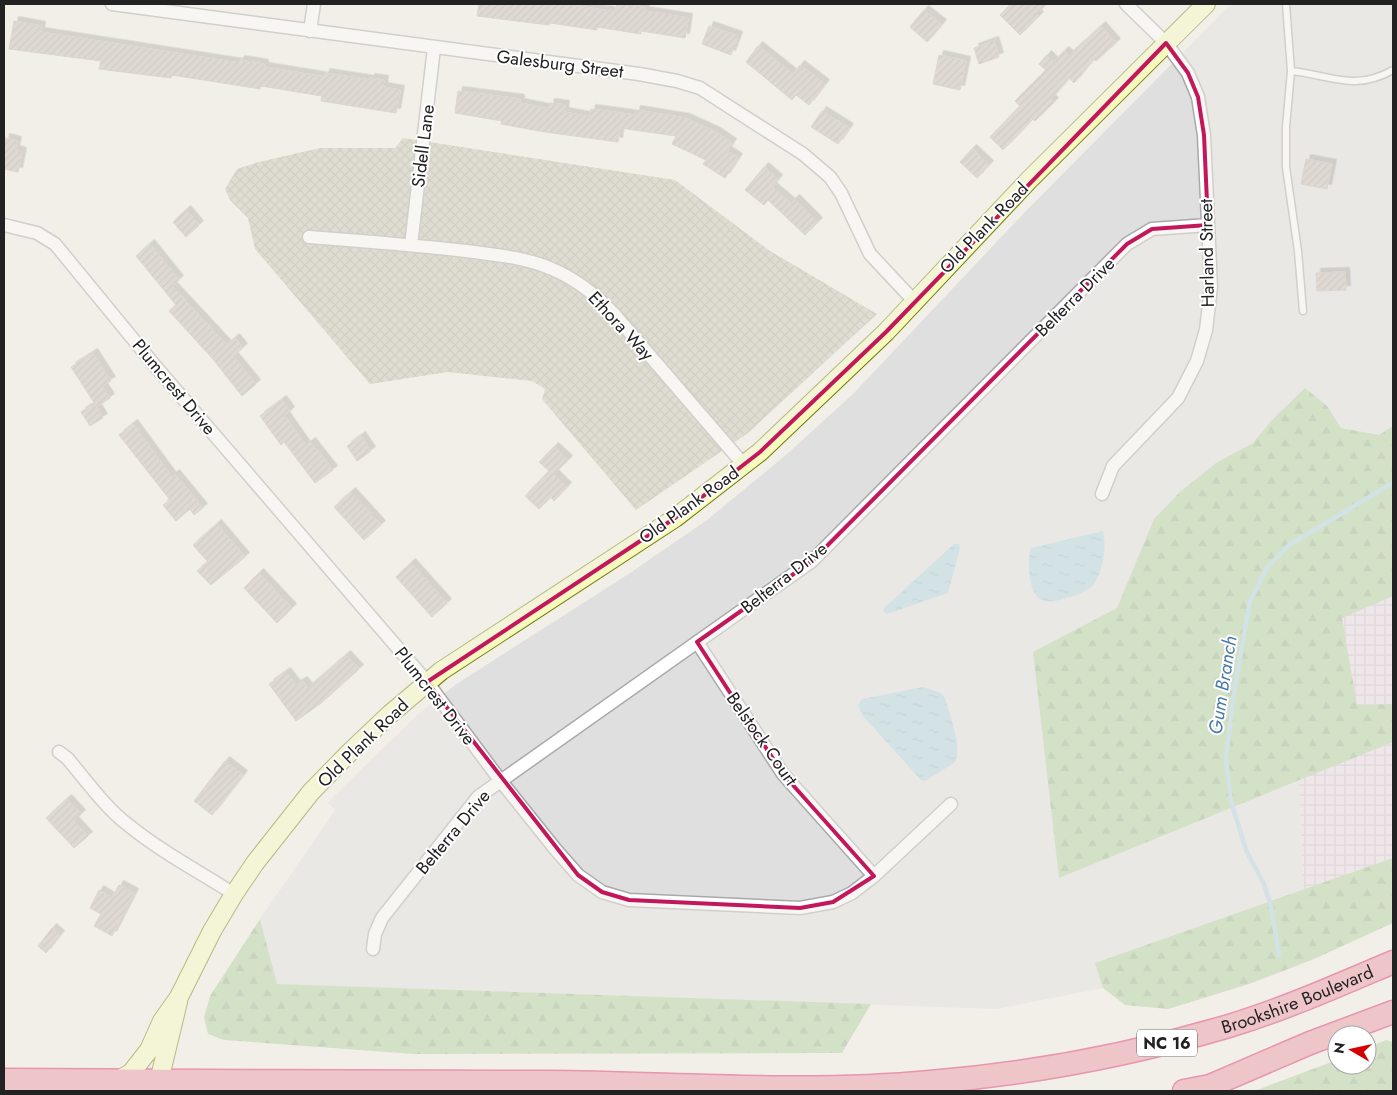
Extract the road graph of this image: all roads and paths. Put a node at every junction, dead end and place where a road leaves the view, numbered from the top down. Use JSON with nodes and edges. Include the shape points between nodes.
{"nodes":[{"id":1,"x":112,"y":4,"type":"edge"},
{"id":2,"x":314,"y":4,"type":"edge"},
{"id":3,"x":1126,"y":4,"type":"edge"},
{"id":4,"x":1206,"y":4,"type":"edge"},
{"id":5,"x":1286,"y":4,"type":"edge"},
{"id":6,"x":310,"y":31,"type":"junction"},
{"id":7,"x":1166,"y":43,"type":"junction"},
{"id":8,"x":434,"y":48,"type":"junction"},
{"id":9,"x":1393,"y":70,"type":"edge"},
{"id":10,"x":1291,"y":71,"type":"junction"},
{"id":11,"x":4,"y":225,"type":"edge"},
{"id":12,"x":1208,"y":225,"type":"junction"},
{"id":13,"x":309,"y":237,"type":"dead end"},
{"id":14,"x":411,"y":245,"type":"junction"},
{"id":15,"x":914,"y":301,"type":"junction"},
{"id":16,"x":1303,"y":311,"type":"dead end"},
{"id":17,"x":744,"y":465,"type":"junction"},
{"id":18,"x":1102,"y":494,"type":"dead end"},
{"id":19,"x":697,"y":642,"type":"junction"},
{"id":20,"x":427,"y":682,"type":"junction"},
{"id":21,"x":59,"y":752,"type":"dead end"},
{"id":22,"x":500,"y":780,"type":"junction"},
{"id":23,"x":951,"y":804,"type":"dead end"},
{"id":24,"x":874,"y":876,"type":"junction"},
{"id":25,"x":234,"y":894,"type":"junction"},
{"id":26,"x":373,"y":949,"type":"dead end"},
{"id":27,"x":1393,"y":962,"type":"edge"},
{"id":28,"x":179,"y":997,"type":"junction"},
{"id":29,"x":1393,"y":1012,"type":"edge"},
{"id":30,"x":4,"y":1080,"type":"edge"},
{"id":31,"x":116,"y":1081,"type":"junction"},
{"id":32,"x":155,"y":1086,"type":"edge"},
{"id":33,"x":387,"y":1086,"type":"edge"},
{"id":34,"x":930,"y":1087,"type":"edge"},
{"id":35,"x":1202,"y":1088,"type":"edge"},
{"id":36,"x":1184,"y":1091,"type":"edge"}],
"edges":[{"from":1,"to":6,"type":"street","name":"Galesburg Street"},
{"from":2,"to":6,"type":"street"},
{"from":3,"to":7,"type":"street","name":"Harland Street"},
{"from":4,"to":7,"type":"street","name":"Old Plank Road"},
{"from":5,"to":10,"type":"lane"},
{"from":6,"to":8,"type":"street","name":"Galesburg Street"},
{"from":7,"to":12,"type":"street","name":"Harland Street","via":[[1188,73],[1198,97],[1204,135]]},
{"from":7,"to":15,"type":"street","name":"Old Plank Road"},
{"from":8,"to":14,"type":"street","name":"Sidell Lane"},
{"from":8,"to":15,"type":"street","name":"Galesburg Street","via":[[639,74],[700,88],[780,138],[830,177],[870,254]]},
{"from":9,"to":10,"type":"lane","via":[[1380,78],[1356,82]]},
{"from":10,"to":16,"type":"lane","via":[[1286,167]]},
{"from":11,"to":20,"type":"street","name":"Plumcrest Drive","via":[[37,233],[55,244],[162,374]]},
{"from":12,"to":18,"type":"street","name":"Harland Street","via":[[1211,287],[1206,330],[1197,361],[1178,398],[1112,466]]},
{"from":12,"to":19,"type":"street","name":"Belterra Drive","via":[[1152,230],[1127,244],[812,562]]},
{"from":13,"to":14,"type":"street","name":"Ethora Way"},
{"from":14,"to":17,"type":"street","name":"Ethora Way","via":[[523,260],[553,269],[580,284],[614,314]]},
{"from":15,"to":17,"type":"street","name":"Old Plank Road","via":[[836,381]]},
{"from":17,"to":20,"type":"street","name":"Old Plank Road","via":[[675,518]]},
{"from":19,"to":22,"type":"street","name":"Belterra Drive"},
{"from":19,"to":24,"type":"street","name":"Belstock Court","via":[[783,774]]},
{"from":20,"to":22,"type":"street","name":"Plumcrest Drive"},
{"from":20,"to":25,"type":"street","name":"Old Plank Road","via":[[366,736],[311,792]]},
{"from":21,"to":25,"type":"street","via":[[127,824]]},
{"from":22,"to":24,"type":"street","name":"Plumcrest Drive","via":[[578,875],[602,892],[629,900],[800,908],[833,902],[852,893]]},
{"from":22,"to":26,"type":"street","name":"Belterra Drive","via":[[478,797],[382,918]]},
{"from":23,"to":24,"type":"street","name":"Plumcrest Drive"},
{"from":25,"to":28,"type":"street","name":"Old Plank Road"},
{"from":27,"to":34,"type":"highway","name":"Brookshire Boulevard","number":"NC 16","via":[[1240,1022],[1160,1045]]},
{"from":28,"to":31,"type":"street","name":"Old Plank Road","via":[[139,1065]]},
{"from":28,"to":32,"type":"street","name":"Old Plank Road"},
{"from":29,"to":35,"type":"highway"},
{"from":30,"to":31,"type":"highway","name":"Brookshire Boulevard","number":"NC 16"},
{"from":31,"to":32,"type":"highway","name":"Brookshire Boulevard","number":"NC 16"},
{"from":32,"to":33,"type":"highway","name":"Brookshire Boulevard","number":"NC 16","via":[[191,1080]]},
{"from":33,"to":34,"type":"highway","name":"Brookshire Boulevard","number":"NC 16"},
{"from":35,"to":36,"type":"highway"}]}
